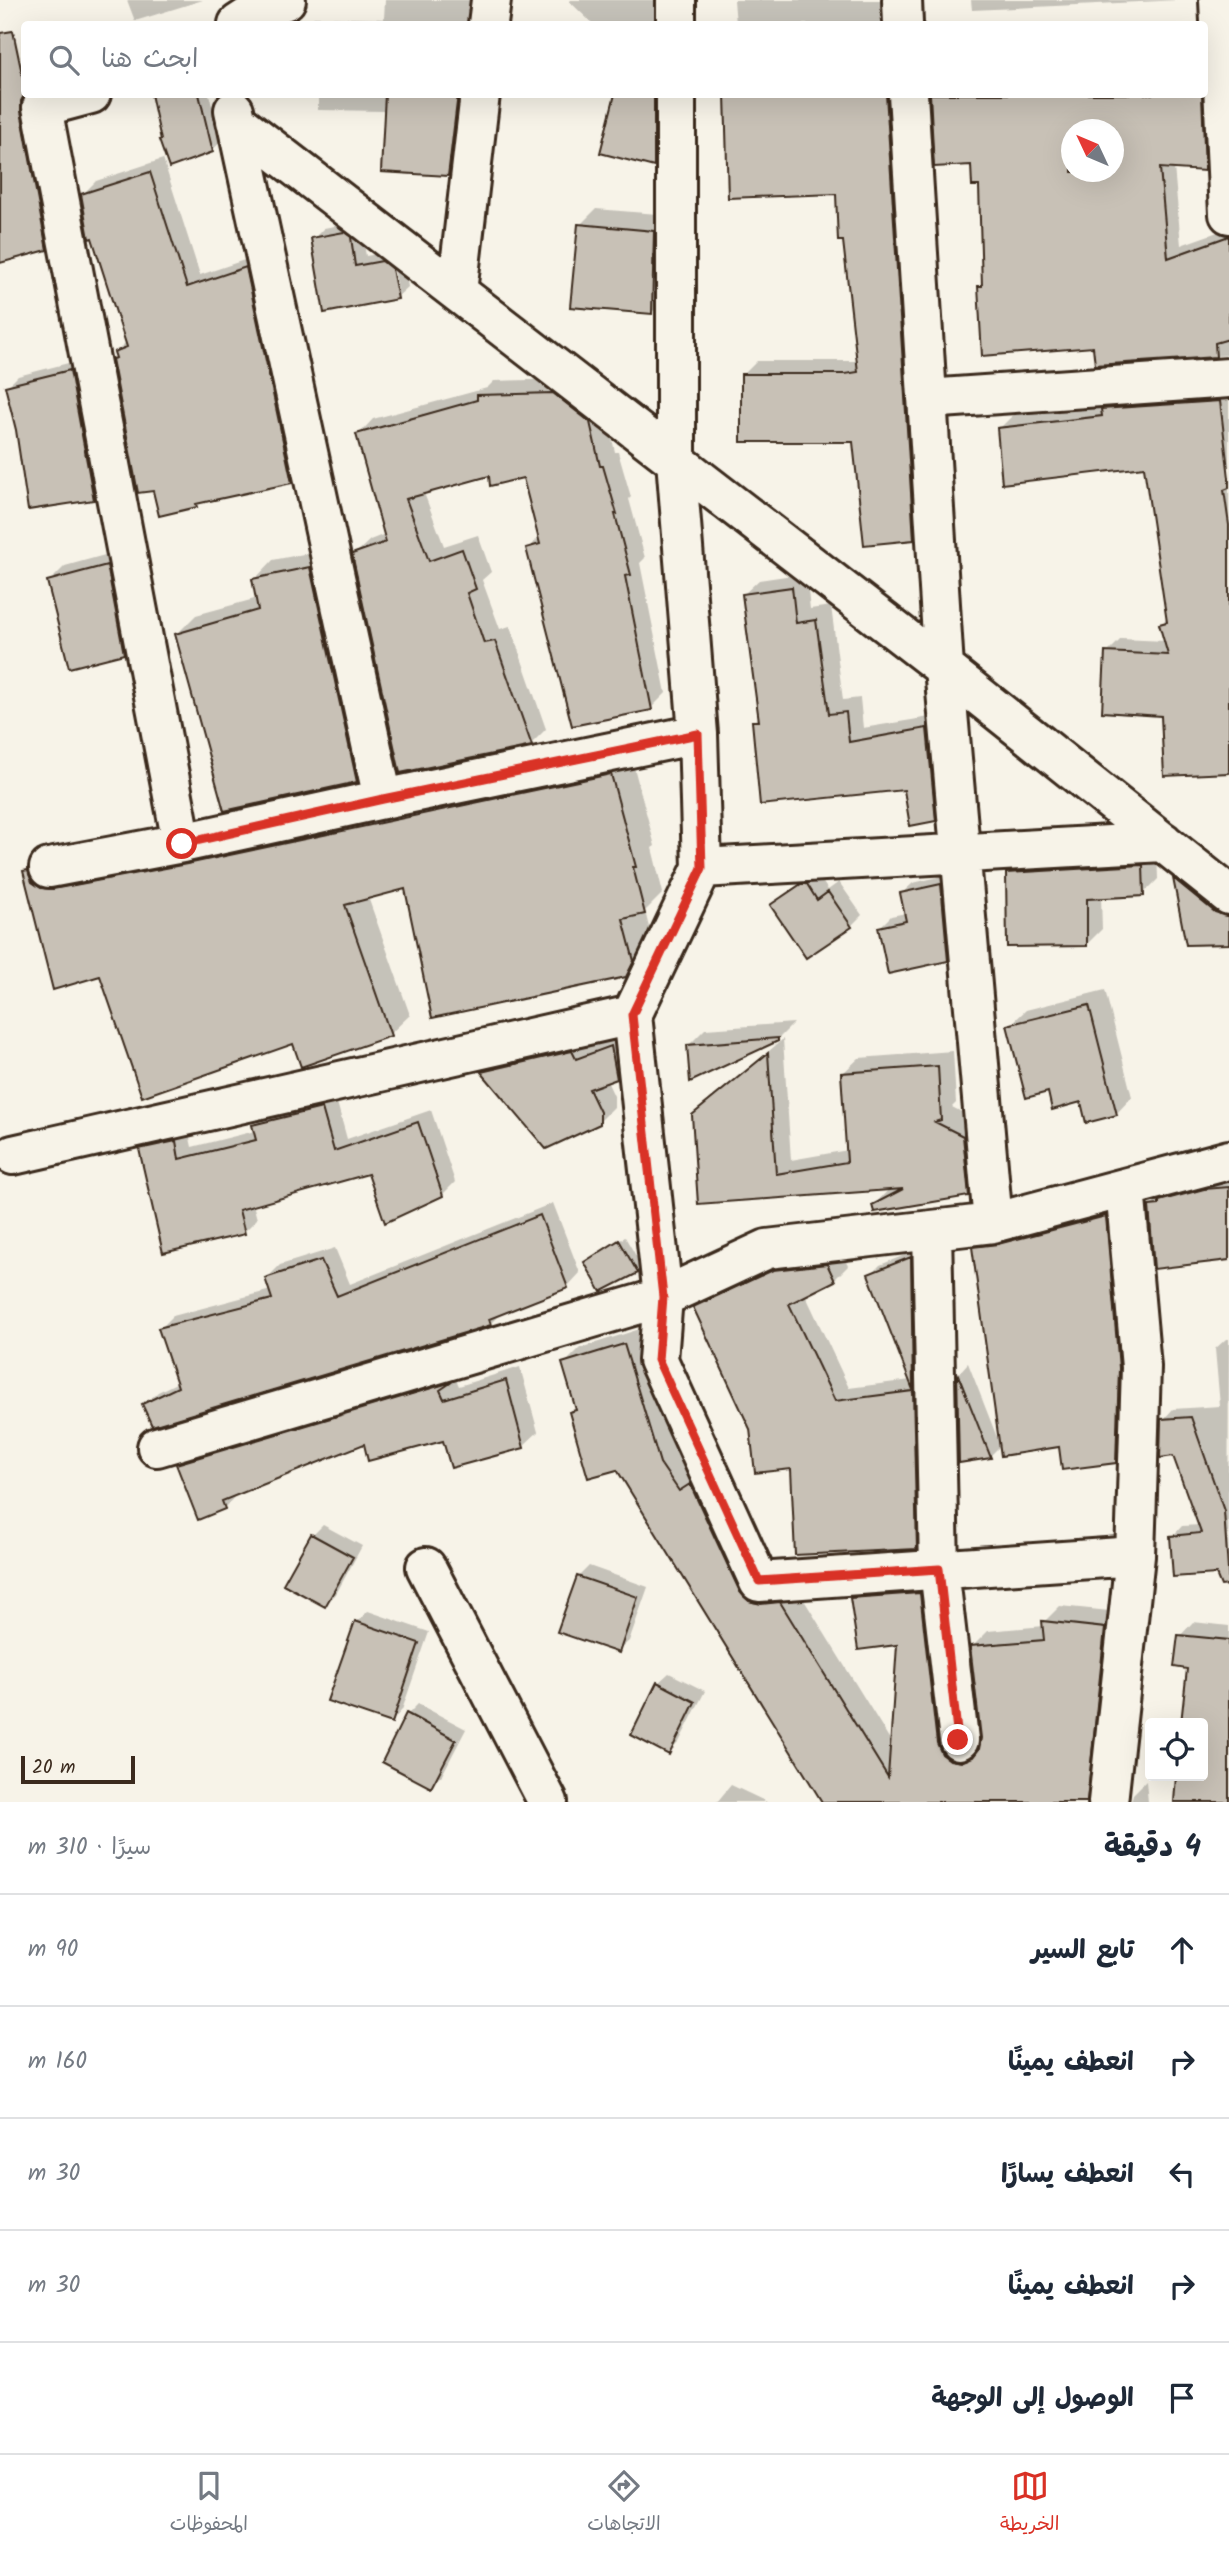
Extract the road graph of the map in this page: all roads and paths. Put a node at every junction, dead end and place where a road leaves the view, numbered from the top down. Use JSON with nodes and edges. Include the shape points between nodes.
{"nodes":[{"id":1,"x":286,"y":0,"type":"edge"},
{"id":2,"x":491,"y":0,"type":"edge"},
{"id":3,"x":676,"y":0,"type":"edge"},
{"id":4,"x":902,"y":0,"type":"edge"},
{"id":5,"x":1219,"y":0,"type":"edge"},
{"id":6,"x":243,"y":21,"type":"edge"},
{"id":7,"x":488,"y":21,"type":"edge"},
{"id":8,"x":676,"y":21,"type":"edge"},
{"id":9,"x":903,"y":21,"type":"edge"},
{"id":10,"x":1213,"y":48,"type":"edge"},
{"id":11,"x":76,"y":98,"type":"edge"},
{"id":12,"x":480,"y":98,"type":"edge"},
{"id":13,"x":676,"y":98,"type":"edge"},
{"id":14,"x":908,"y":98,"type":"edge"},
{"id":15,"x":233,"y":108,"type":"edge"},
{"id":16,"x":1229,"y":214,"type":"edge"},
{"id":17,"x":457,"y":292,"type":"junction"},
{"id":18,"x":1229,"y":378,"type":"edge"},
{"id":19,"x":927,"y":399,"type":"junction"},
{"id":20,"x":676,"y":460,"type":"junction"},
{"id":21,"x":944,"y":668,"type":"junction"},
{"id":22,"x":698,"y":734,"type":"junction"},
{"id":23,"x":383,"y":799,"type":"junction"},
{"id":24,"x":1163,"y":842,"type":"junction"},
{"id":25,"x":182,"y":844,"type":"junction"},
{"id":26,"x":961,"y":853,"type":"junction"},
{"id":27,"x":49,"y":868,"type":"dead end"},
{"id":28,"x":702,"y":868,"type":"junction"},
{"id":29,"x":1229,"y":895,"type":"edge"},
{"id":30,"x":632,"y":1015,"type":"junction"},
{"id":31,"x":12,"y":1155,"type":"dead end"},
{"id":32,"x":1229,"y":1160,"type":"edge"},
{"id":33,"x":1125,"y":1188,"type":"junction"},
{"id":34,"x":993,"y":1223,"type":"junction"},
{"id":35,"x":932,"y":1230,"type":"junction"},
{"id":36,"x":663,"y":1297,"type":"junction"},
{"id":37,"x":157,"y":1447,"type":"dead end"},
{"id":38,"x":1135,"y":1556,"type":"junction"},
{"id":39,"x":425,"y":1567,"type":"dead end"},
{"id":40,"x":939,"y":1569,"type":"junction"},
{"id":41,"x":958,"y":1740,"type":"dead end"},
{"id":42,"x":548,"y":1802,"type":"edge"},
{"id":43,"x":1108,"y":1802,"type":"edge"}],
"edges":[{"from":1,"to":6,"type":"street"},
{"from":2,"to":7,"type":"street"},
{"from":3,"to":8,"type":"street"},
{"from":4,"to":9,"type":"street"},
{"from":5,"to":10,"type":"street"},
{"from":10,"to":16,"type":"street"},
{"from":11,"to":25,"type":"street","via":[[42,107]]},
{"from":12,"to":17,"type":"street"},
{"from":13,"to":20,"type":"street"},
{"from":14,"to":19,"type":"street"},
{"from":15,"to":17,"type":"street"},
{"from":15,"to":23,"type":"street"},
{"from":17,"to":20,"type":"street"},
{"from":18,"to":19,"type":"street"},
{"from":19,"to":21,"type":"street"},
{"from":20,"to":21,"type":"street"},
{"from":20,"to":22,"type":"street"},
{"from":21,"to":24,"type":"street"},
{"from":21,"to":26,"type":"street"},
{"from":22,"to":23,"type":"street"},
{"from":22,"to":28,"type":"street"},
{"from":23,"to":25,"type":"street"},
{"from":24,"to":26,"type":"street"},
{"from":24,"to":29,"type":"street"},
{"from":25,"to":27,"type":"street"},
{"from":26,"to":28,"type":"street"},
{"from":26,"to":34,"type":"street"},
{"from":28,"to":30,"type":"street"},
{"from":30,"to":31,"type":"street"},
{"from":30,"to":36,"type":"street"},
{"from":32,"to":33,"type":"street"},
{"from":33,"to":34,"type":"street"},
{"from":33,"to":38,"type":"street","via":[[1141,1367]]},
{"from":34,"to":35,"type":"street"},
{"from":35,"to":36,"type":"street","via":[[767,1249]]},
{"from":35,"to":40,"type":"street"},
{"from":36,"to":37,"type":"street"},
{"from":36,"to":40,"type":"street","via":[[658,1360],[759,1581]]},
{"from":38,"to":40,"type":"street"},
{"from":38,"to":43,"type":"street"},
{"from":39,"to":42,"type":"street"},
{"from":40,"to":41,"type":"street"}]}
